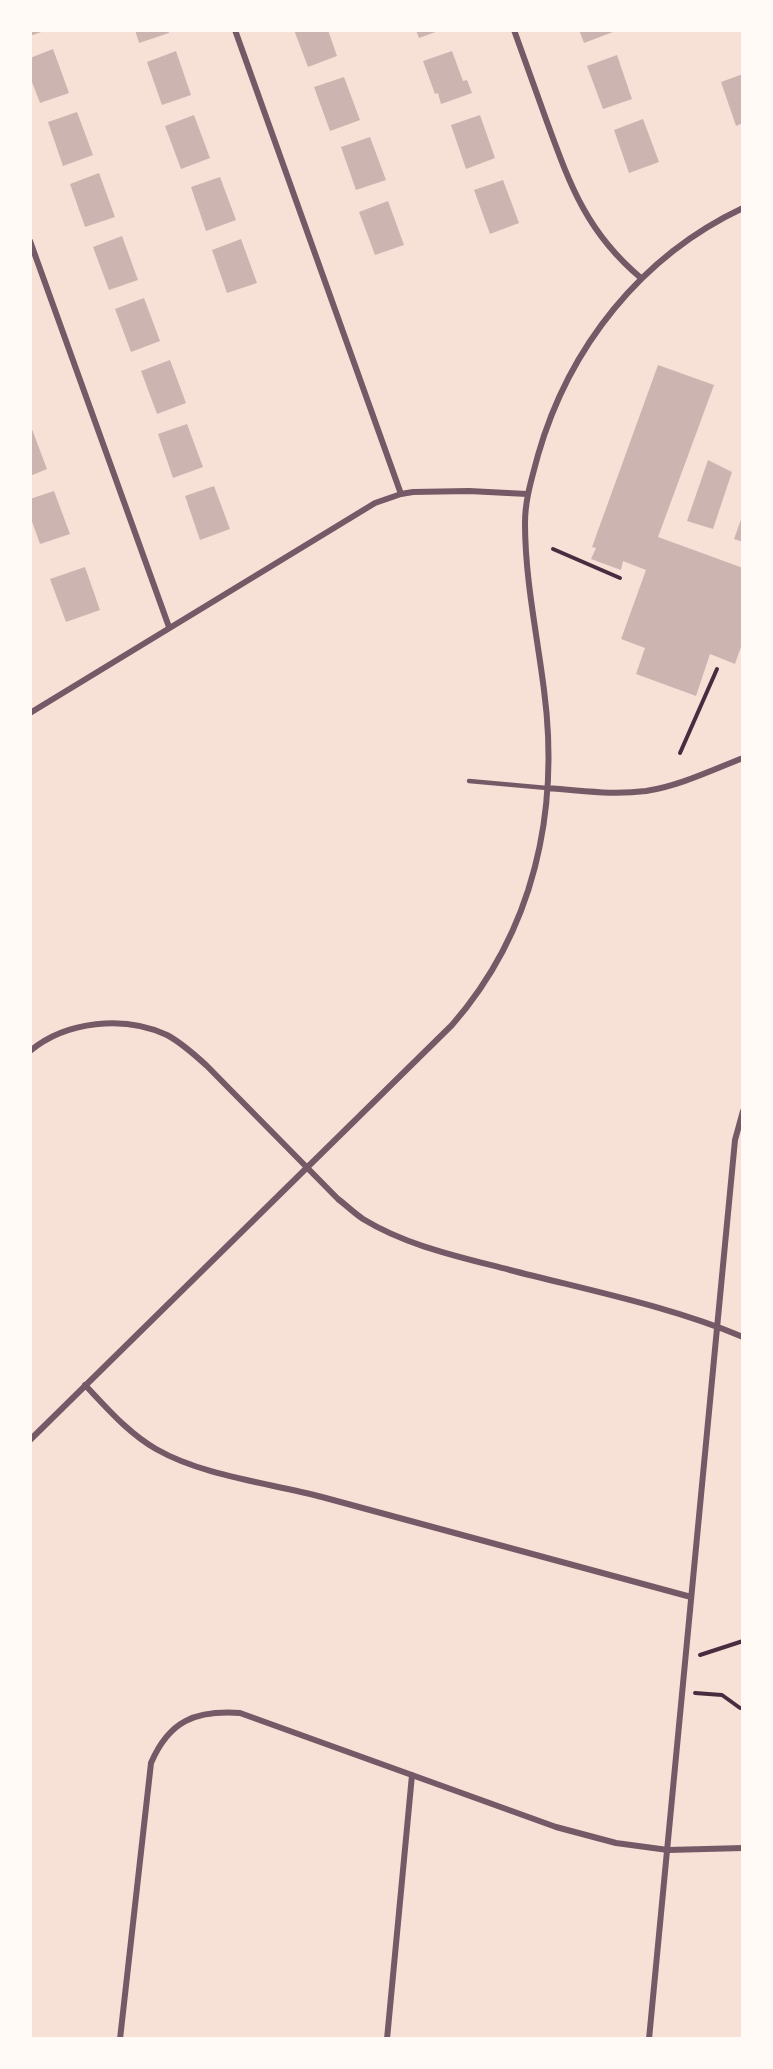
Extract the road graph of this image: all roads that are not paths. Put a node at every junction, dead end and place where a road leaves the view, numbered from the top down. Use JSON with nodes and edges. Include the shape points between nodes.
{"nodes":[{"id":1,"x":235,"y":30,"type":"edge"},
{"id":2,"x":514,"y":30,"type":"edge"},
{"id":3,"x":743,"y":208,"type":"edge"},
{"id":4,"x":30,"y":242,"type":"edge"},
{"id":5,"x":641,"y":278,"type":"junction"},
{"id":6,"x":401,"y":494,"type":"junction"},
{"id":7,"x":527,"y":494,"type":"junction"},
{"id":8,"x":169,"y":627,"type":"junction"},
{"id":9,"x":30,"y":712,"type":"edge"},
{"id":10,"x":743,"y":758,"type":"edge"},
{"id":11,"x":470,"y":781,"type":"dead end"},
{"id":12,"x":548,"y":788,"type":"junction"},
{"id":13,"x":30,"y":1051,"type":"edge"},
{"id":14,"x":743,"y":1112,"type":"edge"},
{"id":15,"x":308,"y":1167,"type":"junction"},
{"id":16,"x":718,"y":1326,"type":"junction"},
{"id":17,"x":743,"y":1337,"type":"edge"},
{"id":18,"x":85,"y":1385,"type":"junction"},
{"id":19,"x":30,"y":1440,"type":"edge"},
{"id":20,"x":691,"y":1597,"type":"junction"},
{"id":21,"x":412,"y":1775,"type":"junction"},
{"id":22,"x":743,"y":1848,"type":"edge"},
{"id":23,"x":668,"y":1850,"type":"junction"},
{"id":24,"x":120,"y":2039,"type":"edge"},
{"id":25,"x":387,"y":2039,"type":"edge"},
{"id":26,"x":650,"y":2039,"type":"edge"}],
"edges":[{"from":1,"to":6,"type":"street"},
{"from":2,"to":5,"type":"street","via":[[569,183],[604,241]]},
{"from":3,"to":5,"type":"street","via":[[698,233]]},
{"from":4,"to":8,"type":"street"},
{"from":5,"to":7,"type":"street","via":[[591,337],[573,366],[551,414]]},
{"from":6,"to":7,"type":"street"},
{"from":6,"to":8,"type":"street","via":[[375,504]]},
{"from":7,"to":12,"type":"street","via":[[529,587],[549,738]]},
{"from":8,"to":9,"type":"street"},
{"from":10,"to":12,"type":"street","via":[[648,791],[612,793]]},
{"from":11,"to":12,"type":"lane"},
{"from":12,"to":15,"type":"street","via":[[538,858],[518,919],[491,970],[452,1025]]},
{"from":13,"to":15,"type":"street","via":[[65,1031],[100,1024],[129,1024],[164,1034],[207,1066]]},
{"from":14,"to":16,"type":"street","via":[[735,1140]]},
{"from":15,"to":16,"type":"street","via":[[361,1218],[431,1249]]},
{"from":15,"to":18,"type":"street"},
{"from":16,"to":17,"type":"street"},
{"from":16,"to":20,"type":"street"},
{"from":18,"to":19,"type":"street"},
{"from":18,"to":20,"type":"street","via":[[142,1440],[193,1466]]},
{"from":20,"to":23,"type":"street"},
{"from":21,"to":23,"type":"street","via":[[555,1827],[616,1843]]},
{"from":21,"to":24,"type":"street","via":[[240,1713],[217,1711],[198,1716],[166,1735],[151,1762]]},
{"from":21,"to":25,"type":"street"},
{"from":22,"to":23,"type":"street"},
{"from":23,"to":26,"type":"street"}]}
